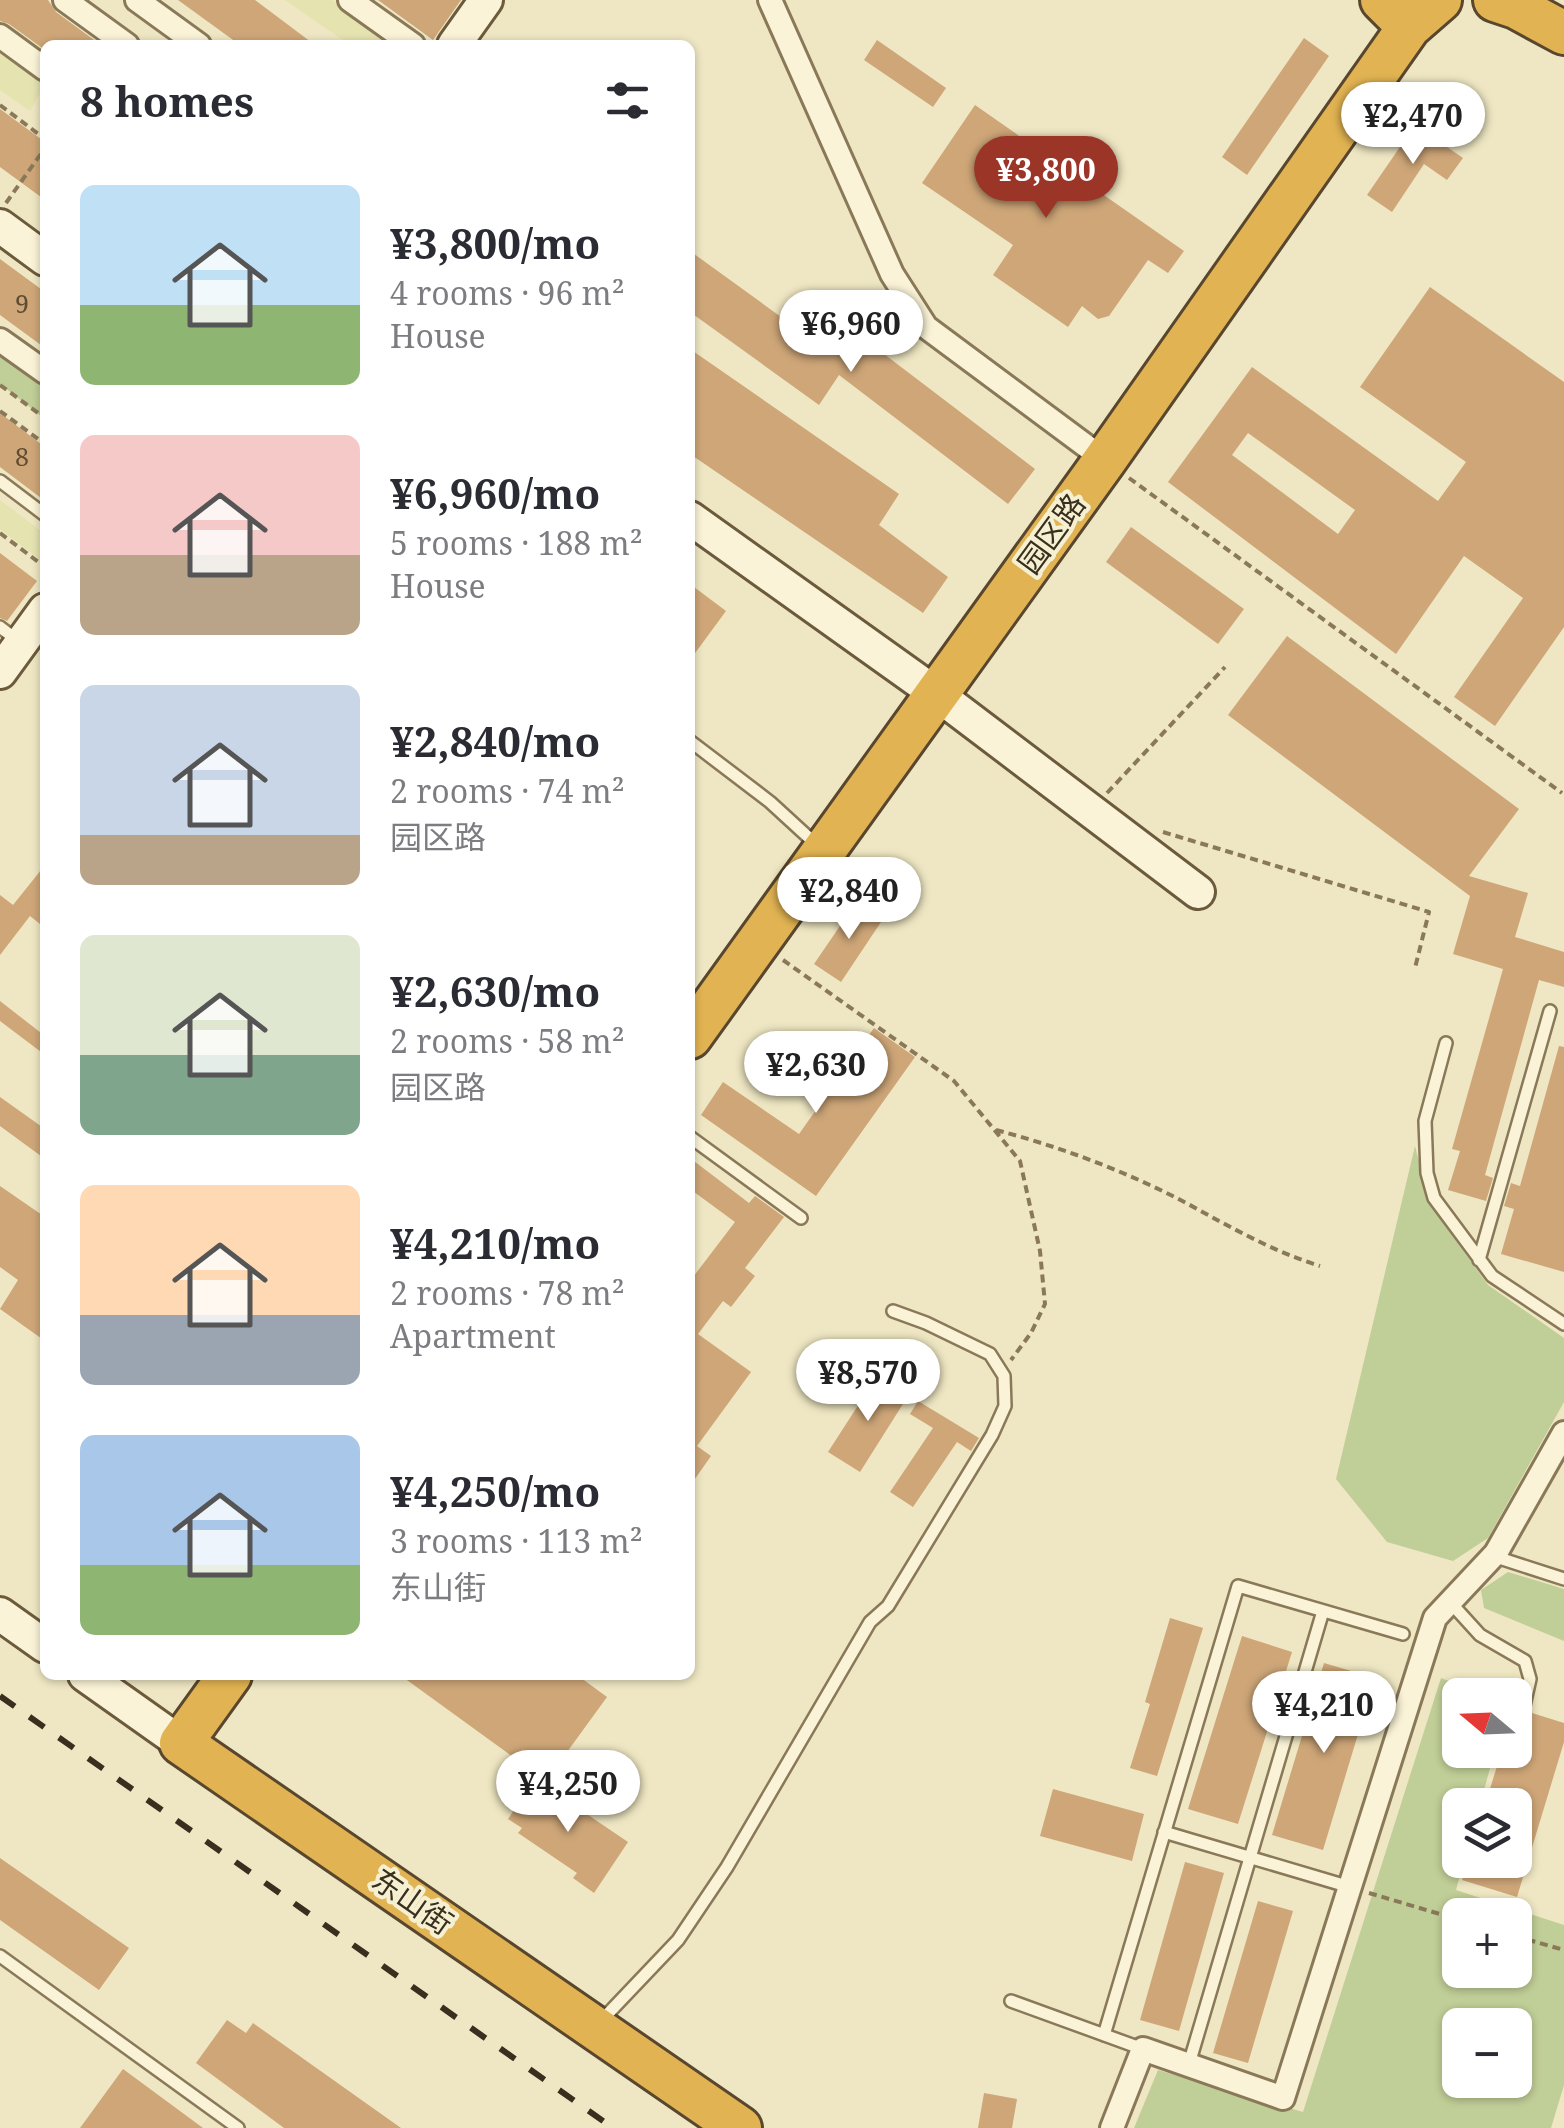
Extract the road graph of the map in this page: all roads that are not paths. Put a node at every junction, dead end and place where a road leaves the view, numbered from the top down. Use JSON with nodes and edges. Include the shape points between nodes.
{"nodes":[{"id":1,"x":66,"y":0,"type":"edge"},
{"id":2,"x":138,"y":0,"type":"edge"},
{"id":3,"x":350,"y":0,"type":"edge"},
{"id":4,"x":770,"y":0,"type":"edge"},
{"id":5,"x":1495,"y":0,"type":"edge"},
{"id":6,"x":483,"y":1,"type":"edge"},
{"id":7,"x":1410,"y":9,"type":"edge"},
{"id":8,"x":1564,"y":32,"type":"edge"},
{"id":9,"x":0,"y":36,"type":"edge"},
{"id":10,"x":120,"y":40,"type":"edge"},
{"id":11,"x":192,"y":40,"type":"edge"},
{"id":12,"x":406,"y":40,"type":"edge"},
{"id":13,"x":457,"y":40,"type":"edge"},
{"id":14,"x":40,"y":66,"type":"edge"},
{"id":15,"x":0,"y":226,"type":"edge"},
{"id":16,"x":40,"y":255,"type":"edge"},
{"id":17,"x":0,"y":340,"type":"edge"},
{"id":18,"x":40,"y":368,"type":"edge"},
{"id":19,"x":1105,"y":460,"type":"junction"},
{"id":20,"x":0,"y":481,"type":"edge"},
{"id":21,"x":40,"y":511,"type":"edge"},
{"id":22,"x":695,"y":522,"type":"edge"},
{"id":23,"x":40,"y":614,"type":"edge"},
{"id":24,"x":11,"y":635,"type":"edge"},
{"id":25,"x":0,"y":672,"type":"edge"},
{"id":26,"x":938,"y":695,"type":"junction"},
{"id":27,"x":695,"y":745,"type":"edge"},
{"id":28,"x":824,"y":852,"type":"junction"},
{"id":29,"x":1198,"y":892,"type":"dead end"},
{"id":30,"x":1550,"y":1012,"type":"dead end"},
{"id":31,"x":695,"y":1030,"type":"edge"},
{"id":32,"x":1446,"y":1043,"type":"dead end"},
{"id":33,"x":695,"y":1142,"type":"edge"},
{"id":34,"x":801,"y":1218,"type":"dead end"},
{"id":35,"x":1479,"y":1260,"type":"junction"},
{"id":36,"x":894,"y":1311,"type":"dead end"},
{"id":37,"x":1564,"y":1324,"type":"edge"},
{"id":38,"x":1564,"y":1433,"type":"edge"},
{"id":39,"x":1493,"y":1556,"type":"junction"},
{"id":40,"x":1564,"y":1579,"type":"edge"},
{"id":41,"x":1450,"y":1602,"type":"junction"},
{"id":42,"x":1323,"y":1612,"type":"junction"},
{"id":43,"x":0,"y":1614,"type":"edge"},
{"id":44,"x":1403,"y":1634,"type":"dead end"},
{"id":45,"x":40,"y":1642,"type":"edge"},
{"id":46,"x":1530,"y":1678,"type":"edge"},
{"id":47,"x":93,"y":1680,"type":"edge"},
{"id":48,"x":226,"y":1680,"type":"edge"},
{"id":49,"x":181,"y":1743,"type":"junction"},
{"id":50,"x":1164,"y":1832,"type":"junction"},
{"id":51,"x":1250,"y":1856,"type":"junction"},
{"id":52,"x":1350,"y":1887,"type":"junction"},
{"id":53,"x":0,"y":1956,"type":"edge"},
{"id":54,"x":1011,"y":2001,"type":"dead end"},
{"id":55,"x":594,"y":2028,"type":"junction"},
{"id":56,"x":1104,"y":2035,"type":"junction"},
{"id":57,"x":1143,"y":2049,"type":"junction"},
{"id":58,"x":1189,"y":2064,"type":"junction"},
{"id":59,"x":238,"y":2128,"type":"edge"},
{"id":60,"x":740,"y":2128,"type":"edge"},
{"id":61,"x":1112,"y":2128,"type":"edge"}],
"edges":[{"from":1,"to":10,"type":"street"},
{"from":2,"to":11,"type":"street"},
{"from":3,"to":12,"type":"street"},
{"from":4,"to":19,"type":"street","via":[[892,274],[926,327]]},
{"from":5,"to":8,"type":"highway"},
{"from":6,"to":13,"type":"street"},
{"from":7,"to":19,"type":"highway","name":"园区路"},
{"from":9,"to":14,"type":"street"},
{"from":15,"to":16,"type":"street"},
{"from":17,"to":18,"type":"street"},
{"from":19,"to":26,"type":"highway","name":"园区路"},
{"from":20,"to":21,"type":"lane"},
{"from":22,"to":26,"type":"street"},
{"from":23,"to":24,"type":"street"},
{"from":24,"to":25,"type":"street"},
{"from":26,"to":28,"type":"highway","name":"园区路"},
{"from":26,"to":29,"type":"street"},
{"from":27,"to":28,"type":"lane"},
{"from":28,"to":31,"type":"highway","name":"园区路"},
{"from":30,"to":35,"type":"lane"},
{"from":32,"to":35,"type":"lane","via":[[1425,1121],[1427,1173],[1434,1198]]},
{"from":33,"to":34,"type":"lane"},
{"from":35,"to":37,"type":"lane"},
{"from":36,"to":55,"type":"lane","via":[[990,1354],[1004,1376],[1005,1406],[727,1866],[678,1940]]},
{"from":38,"to":39,"type":"street"},
{"from":39,"to":40,"type":"lane"},
{"from":39,"to":41,"type":"street"},
{"from":41,"to":46,"type":"lane","via":[[1480,1635],[1525,1661]]},
{"from":41,"to":52,"type":"street","via":[[1434,1618]]},
{"from":42,"to":44,"type":"lane"},
{"from":42,"to":50,"type":"lane","via":[[1238,1586]]},
{"from":42,"to":51,"type":"lane"},
{"from":43,"to":45,"type":"street"},
{"from":47,"to":49,"type":"street","name":"东山街"},
{"from":48,"to":49,"type":"highway"},
{"from":49,"to":55,"type":"highway","name":"东山街"},
{"from":50,"to":51,"type":"lane"},
{"from":50,"to":56,"type":"lane"},
{"from":51,"to":52,"type":"lane"},
{"from":51,"to":58,"type":"lane"},
{"from":52,"to":58,"type":"street","via":[[1283,2098]]},
{"from":53,"to":59,"type":"lane"},
{"from":54,"to":56,"type":"lane"},
{"from":55,"to":60,"type":"highway","name":"东山街"},
{"from":56,"to":57,"type":"lane"},
{"from":57,"to":58,"type":"street"},
{"from":57,"to":61,"type":"street"}]}
